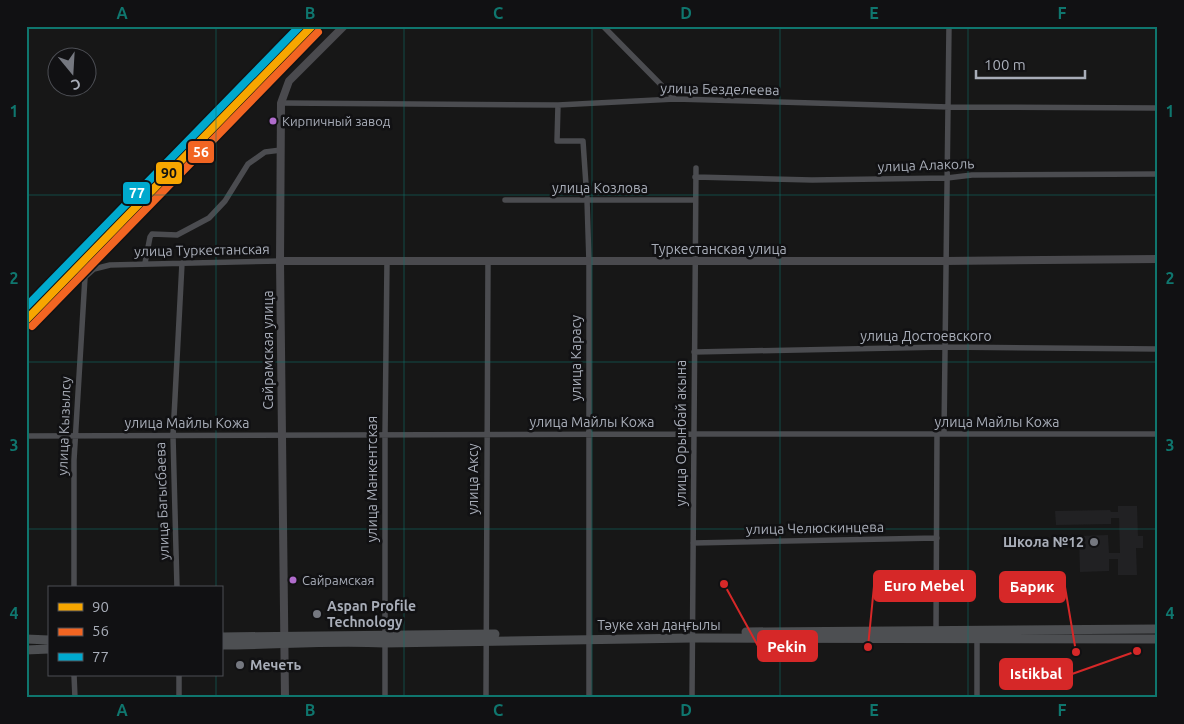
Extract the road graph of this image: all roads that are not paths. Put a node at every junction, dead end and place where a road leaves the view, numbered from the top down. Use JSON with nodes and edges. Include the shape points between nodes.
{"nodes":[{"id":1,"x":344,"y":26,"type":"edge"},
{"id":2,"x":603,"y":26,"type":"edge"},
{"id":3,"x":949,"y":26,"type":"edge"},
{"id":4,"x":675,"y":99,"type":"junction"},
{"id":5,"x":281,"y":103,"type":"junction"},
{"id":6,"x":558,"y":105,"type":"junction"},
{"id":7,"x":949,"y":107,"type":"junction"},
{"id":8,"x":1158,"y":108,"type":"edge"},
{"id":9,"x":281,"y":150,"type":"junction"},
{"id":10,"x":696,"y":168,"type":"dead end"},
{"id":11,"x":1158,"y":174,"type":"edge"},
{"id":12,"x":695,"y":177,"type":"junction"},
{"id":13,"x":947,"y":178,"type":"junction"},
{"id":14,"x":505,"y":200,"type":"dead end"},
{"id":15,"x":587,"y":200,"type":"junction"},
{"id":16,"x":695,"y":200,"type":"junction"},
{"id":17,"x":1158,"y":259,"type":"edge"},
{"id":18,"x":280,"y":261,"type":"junction"},
{"id":19,"x":388,"y":261,"type":"junction"},
{"id":20,"x":488,"y":261,"type":"junction"},
{"id":21,"x":695,"y":261,"type":"junction"},
{"id":22,"x":945,"y":261,"type":"junction"},
{"id":23,"x":589,"y":262,"type":"junction"},
{"id":24,"x":145,"y":263,"type":"junction"},
{"id":25,"x":182,"y":263,"type":"junction"},
{"id":26,"x":94,"y":269,"type":"joint"},
{"id":27,"x":944,"y":347,"type":"junction"},
{"id":28,"x":1158,"y":350,"type":"edge"},
{"id":29,"x":694,"y":352,"type":"junction"},
{"id":30,"x":588,"y":434,"type":"junction"},
{"id":31,"x":693,"y":434,"type":"junction"},
{"id":32,"x":941,"y":434,"type":"junction"},
{"id":33,"x":1158,"y":434,"type":"edge"},
{"id":34,"x":385,"y":435,"type":"junction"},
{"id":35,"x":486,"y":435,"type":"junction"},
{"id":36,"x":26,"y":436,"type":"edge"},
{"id":37,"x":76,"y":436,"type":"junction"},
{"id":38,"x":173,"y":436,"type":"junction"},
{"id":39,"x":281,"y":436,"type":"junction"},
{"id":40,"x":937,"y":538,"type":"junction"},
{"id":41,"x":693,"y":543,"type":"junction"},
{"id":42,"x":74,"y":586,"type":"edge"},
{"id":43,"x":177,"y":586,"type":"edge"},
{"id":44,"x":1158,"y":629,"type":"edge"},
{"id":45,"x":936,"y":635,"type":"junction"},
{"id":46,"x":978,"y":635,"type":"junction"},
{"id":47,"x":693,"y":636,"type":"junction"},
{"id":48,"x":222,"y":637,"type":"edge"},
{"id":49,"x":588,"y":637,"type":"junction"},
{"id":50,"x":485,"y":638,"type":"junction"},
{"id":51,"x":26,"y":639,"type":"edge"},
{"id":52,"x":384,"y":639,"type":"junction"},
{"id":53,"x":1158,"y":639,"type":"edge"},
{"id":54,"x":48,"y":640,"type":"edge"},
{"id":55,"x":284,"y":641,"type":"junction"},
{"id":56,"x":222,"y":645,"type":"edge"},
{"id":57,"x":48,"y":649,"type":"edge"},
{"id":58,"x":26,"y":650,"type":"edge"},
{"id":59,"x":74,"y":676,"type":"edge"},
{"id":60,"x":179,"y":676,"type":"edge"},
{"id":61,"x":74,"y":698,"type":"edge"},
{"id":62,"x":179,"y":698,"type":"edge"},
{"id":63,"x":285,"y":698,"type":"edge"},
{"id":64,"x":385,"y":698,"type":"edge"},
{"id":65,"x":486,"y":698,"type":"edge"},
{"id":66,"x":589,"y":698,"type":"edge"},
{"id":67,"x":692,"y":698,"type":"edge"},
{"id":68,"x":977,"y":698,"type":"edge"}],
"edges":[{"from":1,"to":5,"type":"street","name":"Сайрамская улица","via":[[289,81]]},
{"from":2,"to":4,"type":"street"},
{"from":3,"to":7,"type":"street"},
{"from":4,"to":6,"type":"street","name":"улица Безделеева"},
{"from":4,"to":7,"type":"street","name":"улица Безделеева"},
{"from":5,"to":6,"type":"street","name":"улица Безделеева"},
{"from":5,"to":9,"type":"street","name":"Сайрамская улица"},
{"from":6,"to":15,"type":"street","name":"улица Карасу","via":[[557,141],[583,141]]},
{"from":7,"to":8,"type":"street","name":"улица Безделеева"},
{"from":7,"to":13,"type":"street"},
{"from":9,"to":18,"type":"street","name":"Сайрамская улица"},
{"from":9,"to":24,"type":"street","via":[[265,152],[248,164],[209,218],[177,235],[152,234]]},
{"from":10,"to":12,"type":"street","name":"улица Орынбай акына"},
{"from":11,"to":13,"type":"street","name":"улица Алаколь","via":[[972,175]]},
{"from":12,"to":13,"type":"street","name":"улица Алаколь","via":[[812,180]]},
{"from":12,"to":16,"type":"street","name":"улица Орынбай акына"},
{"from":13,"to":22,"type":"street"},
{"from":14,"to":15,"type":"street","name":"улица Козлова"},
{"from":15,"to":16,"type":"street","name":"улица Козлова"},
{"from":15,"to":23,"type":"street","name":"улица Карасу"},
{"from":16,"to":21,"type":"street","name":"улица Орынбай акына"},
{"from":17,"to":22,"type":"street","name":"Туркестанская улица"},
{"from":18,"to":19,"type":"street","name":"Туркестанская улица"},
{"from":18,"to":25,"type":"street","name":"улица Туркестанская"},
{"from":18,"to":39,"type":"street","name":"Сайрамская улица"},
{"from":19,"to":20,"type":"street","name":"Туркестанская улица"},
{"from":19,"to":34,"type":"street","name":"улица Манкентская"},
{"from":20,"to":23,"type":"street","name":"Туркестанская улица"},
{"from":20,"to":35,"type":"street","name":"улица Аксу"},
{"from":21,"to":22,"type":"street","name":"Туркестанская улица"},
{"from":21,"to":23,"type":"street","name":"Туркестанская улица"},
{"from":21,"to":29,"type":"street","name":"улица Орынбай акына"},
{"from":22,"to":27,"type":"street"},
{"from":23,"to":30,"type":"street","name":"улица Карасу"},
{"from":24,"to":25,"type":"street","name":"улица Туркестанская"},
{"from":24,"to":26,"type":"street","name":"улица Туркестанская"},
{"from":25,"to":38,"type":"street","name":"улица Багысбаева"},
{"from":26,"to":37,"type":"street","name":"улица Кызылсу","via":[[85,277]]},
{"from":27,"to":28,"type":"street","name":"улица Достоевского"},
{"from":27,"to":29,"type":"street","name":"улица Достоевского"},
{"from":27,"to":32,"type":"street"},
{"from":29,"to":31,"type":"street","name":"улица Орынбай акына"},
{"from":30,"to":31,"type":"street","name":"улица Майлы Кожа"},
{"from":30,"to":35,"type":"street","name":"улица Майлы Кожа"},
{"from":30,"to":49,"type":"street","name":"улица Карасу"},
{"from":31,"to":32,"type":"street","name":"улица Майлы Кожа"},
{"from":31,"to":41,"type":"street","name":"улица Орынбай акына"},
{"from":32,"to":33,"type":"street","name":"улица Майлы Кожа"},
{"from":32,"to":40,"type":"street"},
{"from":34,"to":35,"type":"street","name":"улица Майлы Кожа"},
{"from":34,"to":39,"type":"street","name":"улица Майлы Кожа"},
{"from":34,"to":52,"type":"street","name":"улица Манкентская"},
{"from":35,"to":50,"type":"street","name":"улица Аксу"},
{"from":36,"to":37,"type":"street","name":"улица Майлы Кожа"},
{"from":37,"to":38,"type":"street","name":"улица Майлы Кожа"},
{"from":37,"to":42,"type":"street","name":"улица Кызылсу"},
{"from":38,"to":39,"type":"street","name":"улица Майлы Кожа"},
{"from":38,"to":43,"type":"street","name":"улица Багысбаева"},
{"from":39,"to":55,"type":"street","name":"Сайрамская улица"},
{"from":40,"to":41,"type":"street","name":"улица Челюскинцева"},
{"from":40,"to":45,"type":"street"},
{"from":41,"to":47,"type":"street","name":"улица Орынбай акына"},
{"from":44,"to":46,"type":"main road","name":"Тәуке хан даңғылы"},
{"from":45,"to":46,"type":"main road","name":"Тәуке хан даңғылы"},
{"from":45,"to":47,"type":"main road","name":"Тәуке хан даңғылы"},
{"from":46,"to":53,"type":"main road","name":"Тәуке хан даңғылы"},
{"from":46,"to":68,"type":"street"},
{"from":47,"to":49,"type":"main road","name":"Тәуке хан даңғылы"},
{"from":47,"to":67,"type":"street","name":"улица Орынбай акына"},
{"from":48,"to":55,"type":"main road","name":"Тәуке хан даңғылы"},
{"from":49,"to":50,"type":"main road","name":"Тәуке хан даңғылы"},
{"from":49,"to":66,"type":"street","name":"улица Карасу"},
{"from":50,"to":52,"type":"main road","name":"Тәуке хан даңғылы"},
{"from":50,"to":65,"type":"street","name":"улица Аксу"},
{"from":51,"to":54,"type":"main road"},
{"from":52,"to":55,"type":"main road","name":"Тәуке хан даңғылы"},
{"from":52,"to":64,"type":"street","name":"улица Манкентская"},
{"from":55,"to":56,"type":"main road","name":"Тәуке хан даңғылы"},
{"from":55,"to":63,"type":"street","name":"Сайрамская улица"},
{"from":57,"to":58,"type":"main road"},
{"from":59,"to":61,"type":"street"},
{"from":60,"to":62,"type":"street"}]}
